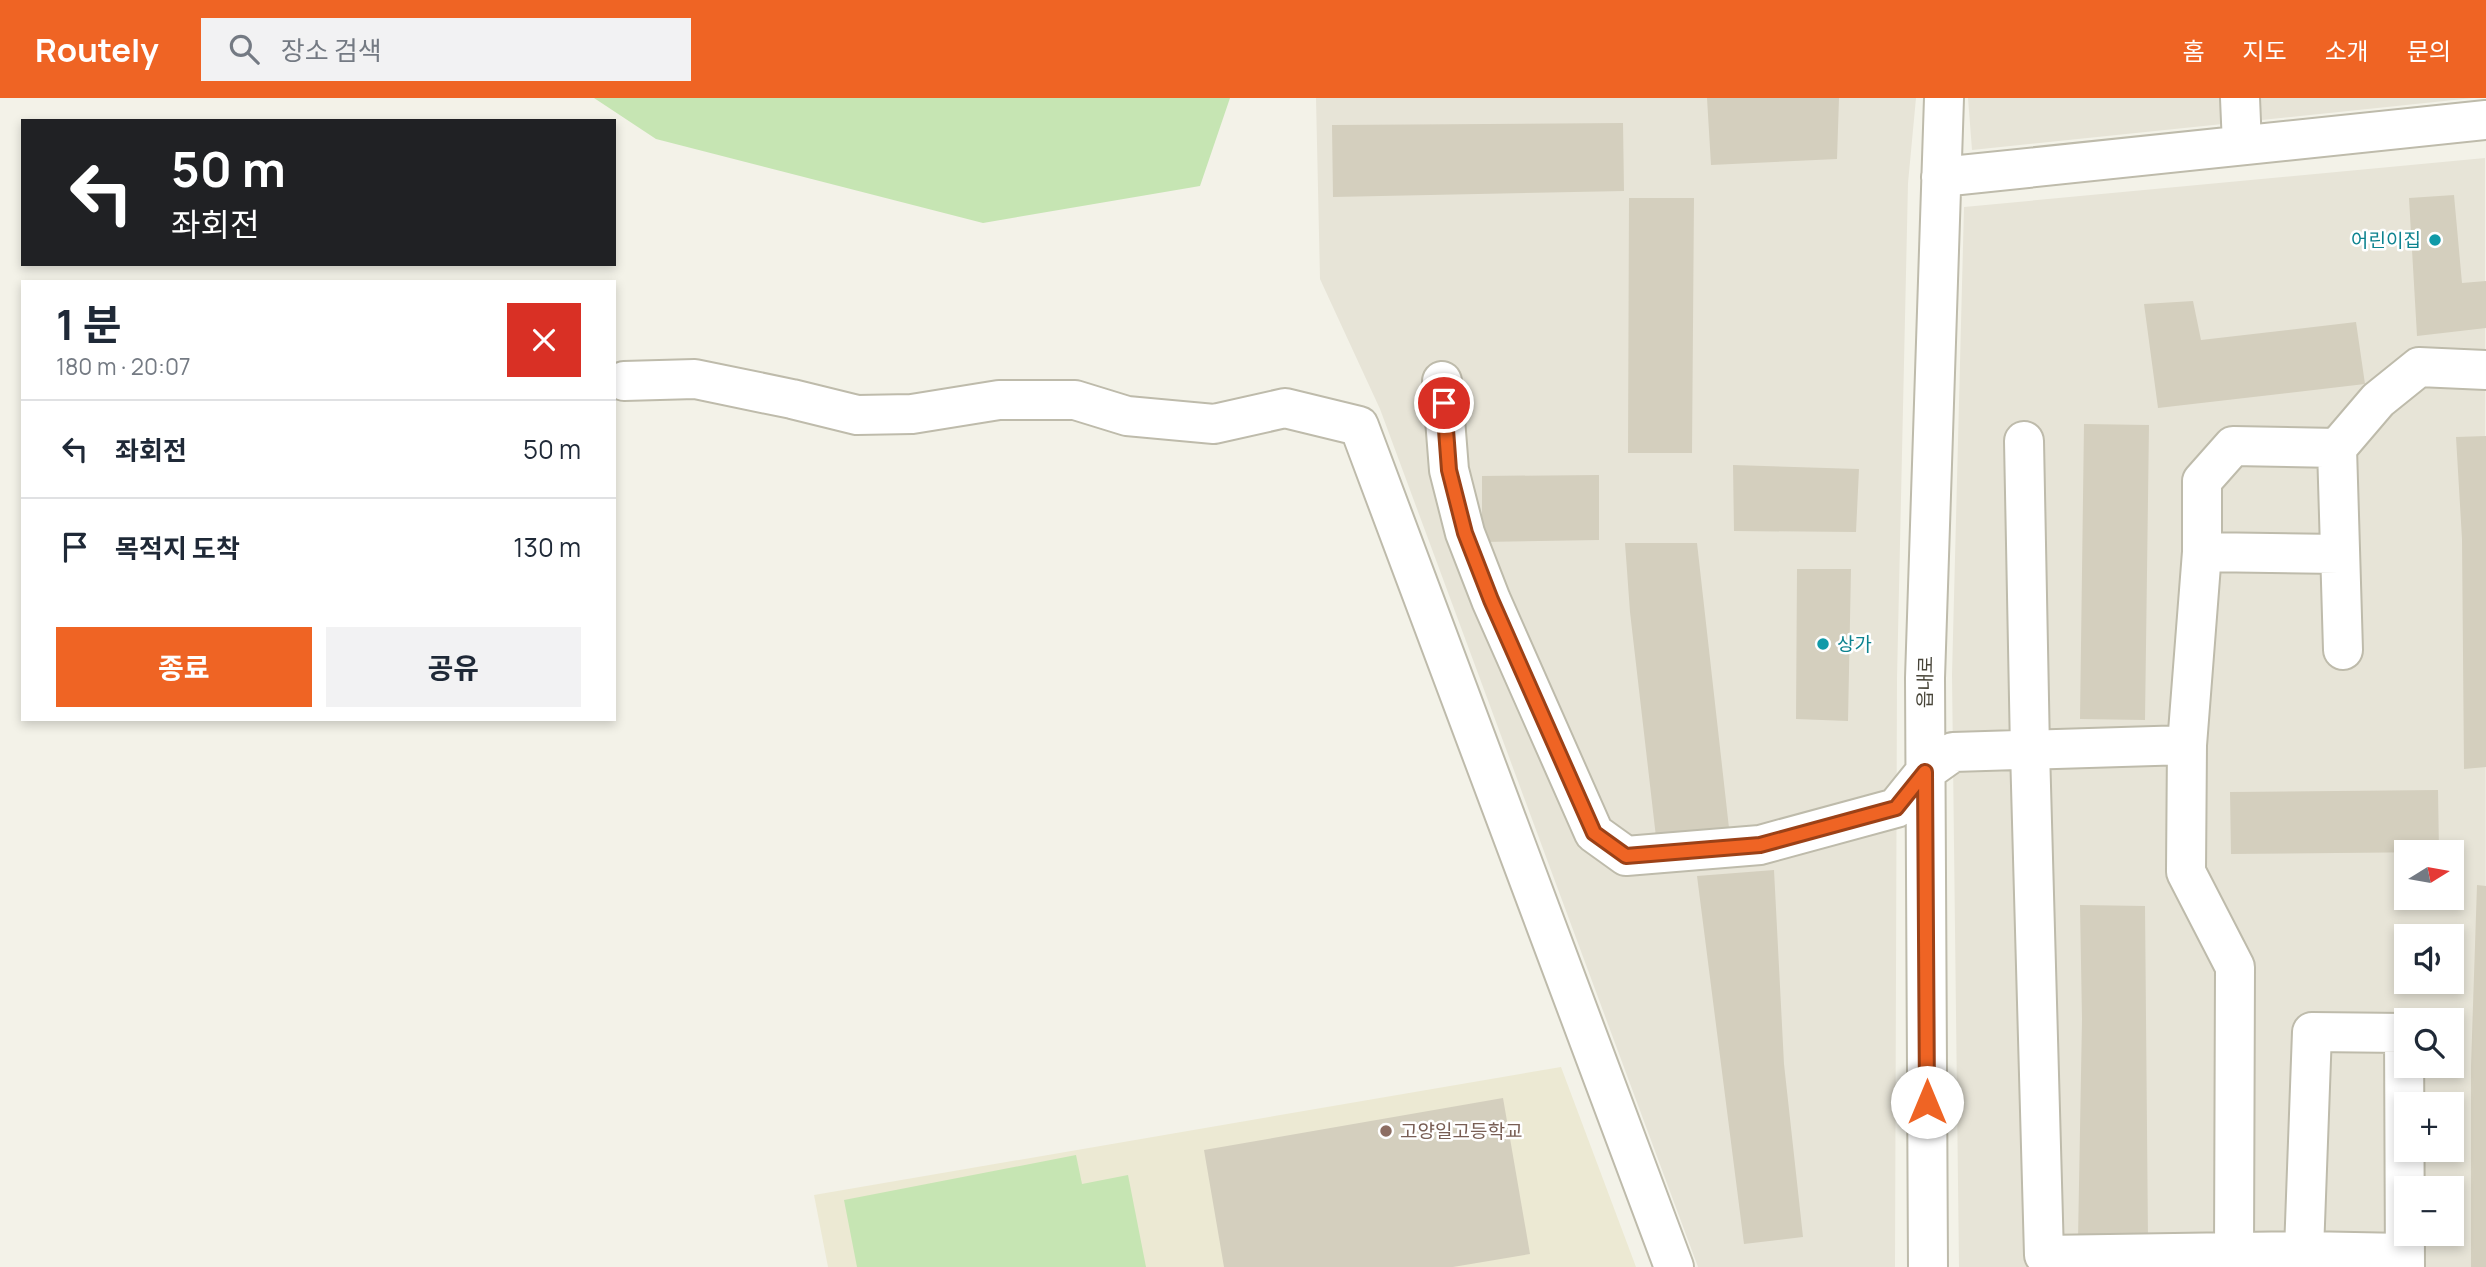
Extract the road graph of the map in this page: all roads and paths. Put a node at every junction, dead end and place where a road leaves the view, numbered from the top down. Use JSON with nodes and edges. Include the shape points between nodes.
{"nodes":[{"id":1,"x":1944,"y":98,"type":"edge"},
{"id":2,"x":2240,"y":98,"type":"edge"},
{"id":3,"x":2486,"y":120,"type":"edge"},
{"id":4,"x":2242,"y":145,"type":"junction"},
{"id":5,"x":1941,"y":177,"type":"junction"},
{"id":6,"x":2486,"y":370,"type":"edge"},
{"id":7,"x":624,"y":381,"type":"dead end"},
{"id":8,"x":1442,"y":381,"type":"dead end"},
{"id":9,"x":2024,"y":441,"type":"dead end"},
{"id":10,"x":2337,"y":449,"type":"junction"},
{"id":11,"x":2202,"y":552,"type":"junction"},
{"id":12,"x":2339,"y":554,"type":"junction"},
{"id":13,"x":2343,"y":650,"type":"dead end"},
{"id":14,"x":2187,"y":745,"type":"junction"},
{"id":15,"x":2029,"y":750,"type":"junction"},
{"id":16,"x":1925,"y":772,"type":"junction"},
{"id":17,"x":2304,"y":1251,"type":"junction"},
{"id":18,"x":2234,"y":1252,"type":"junction"},
{"id":19,"x":2404,"y":1260,"type":"edge"},
{"id":20,"x":1674,"y":1267,"type":"edge"},
{"id":21,"x":1928,"y":1267,"type":"edge"}],
"edges":[{"from":1,"to":5,"type":"street","name":"읍내로"},
{"from":2,"to":4,"type":"street"},
{"from":3,"to":4,"type":"street"},
{"from":4,"to":5,"type":"street"},
{"from":5,"to":16,"type":"street","name":"읍내로"},
{"from":6,"to":10,"type":"street","via":[[2419,367],[2378,400]]},
{"from":7,"to":20,"type":"street","via":[[695,380],[857,415],[912,414],[999,400],[1075,400],[1126,416],[1189,422],[1214,424],[1285,408],[1359,426]]},
{"from":8,"to":16,"type":"street","via":[[1449,470],[1465,533],[1594,833],[1626,856],[1760,845],[1896,808]]},
{"from":9,"to":15,"type":"street"},
{"from":10,"to":11,"type":"street","via":[[2233,446],[2202,481]]},
{"from":10,"to":12,"type":"street"},
{"from":11,"to":12,"type":"street"},
{"from":11,"to":14,"type":"street"},
{"from":12,"to":13,"type":"street"},
{"from":14,"to":15,"type":"street"},
{"from":14,"to":18,"type":"street","via":[[2186,872],[2235,967]]},
{"from":15,"to":16,"type":"street","via":[[1953,752]]},
{"from":15,"to":18,"type":"street","via":[[2044,1255]]},
{"from":16,"to":21,"type":"street","name":"읍내로"},
{"from":17,"to":18,"type":"street"},
{"from":17,"to":19,"type":"street"},
{"from":17,"to":19,"type":"street","via":[[2312,1032],[2404,1033]]}]}
